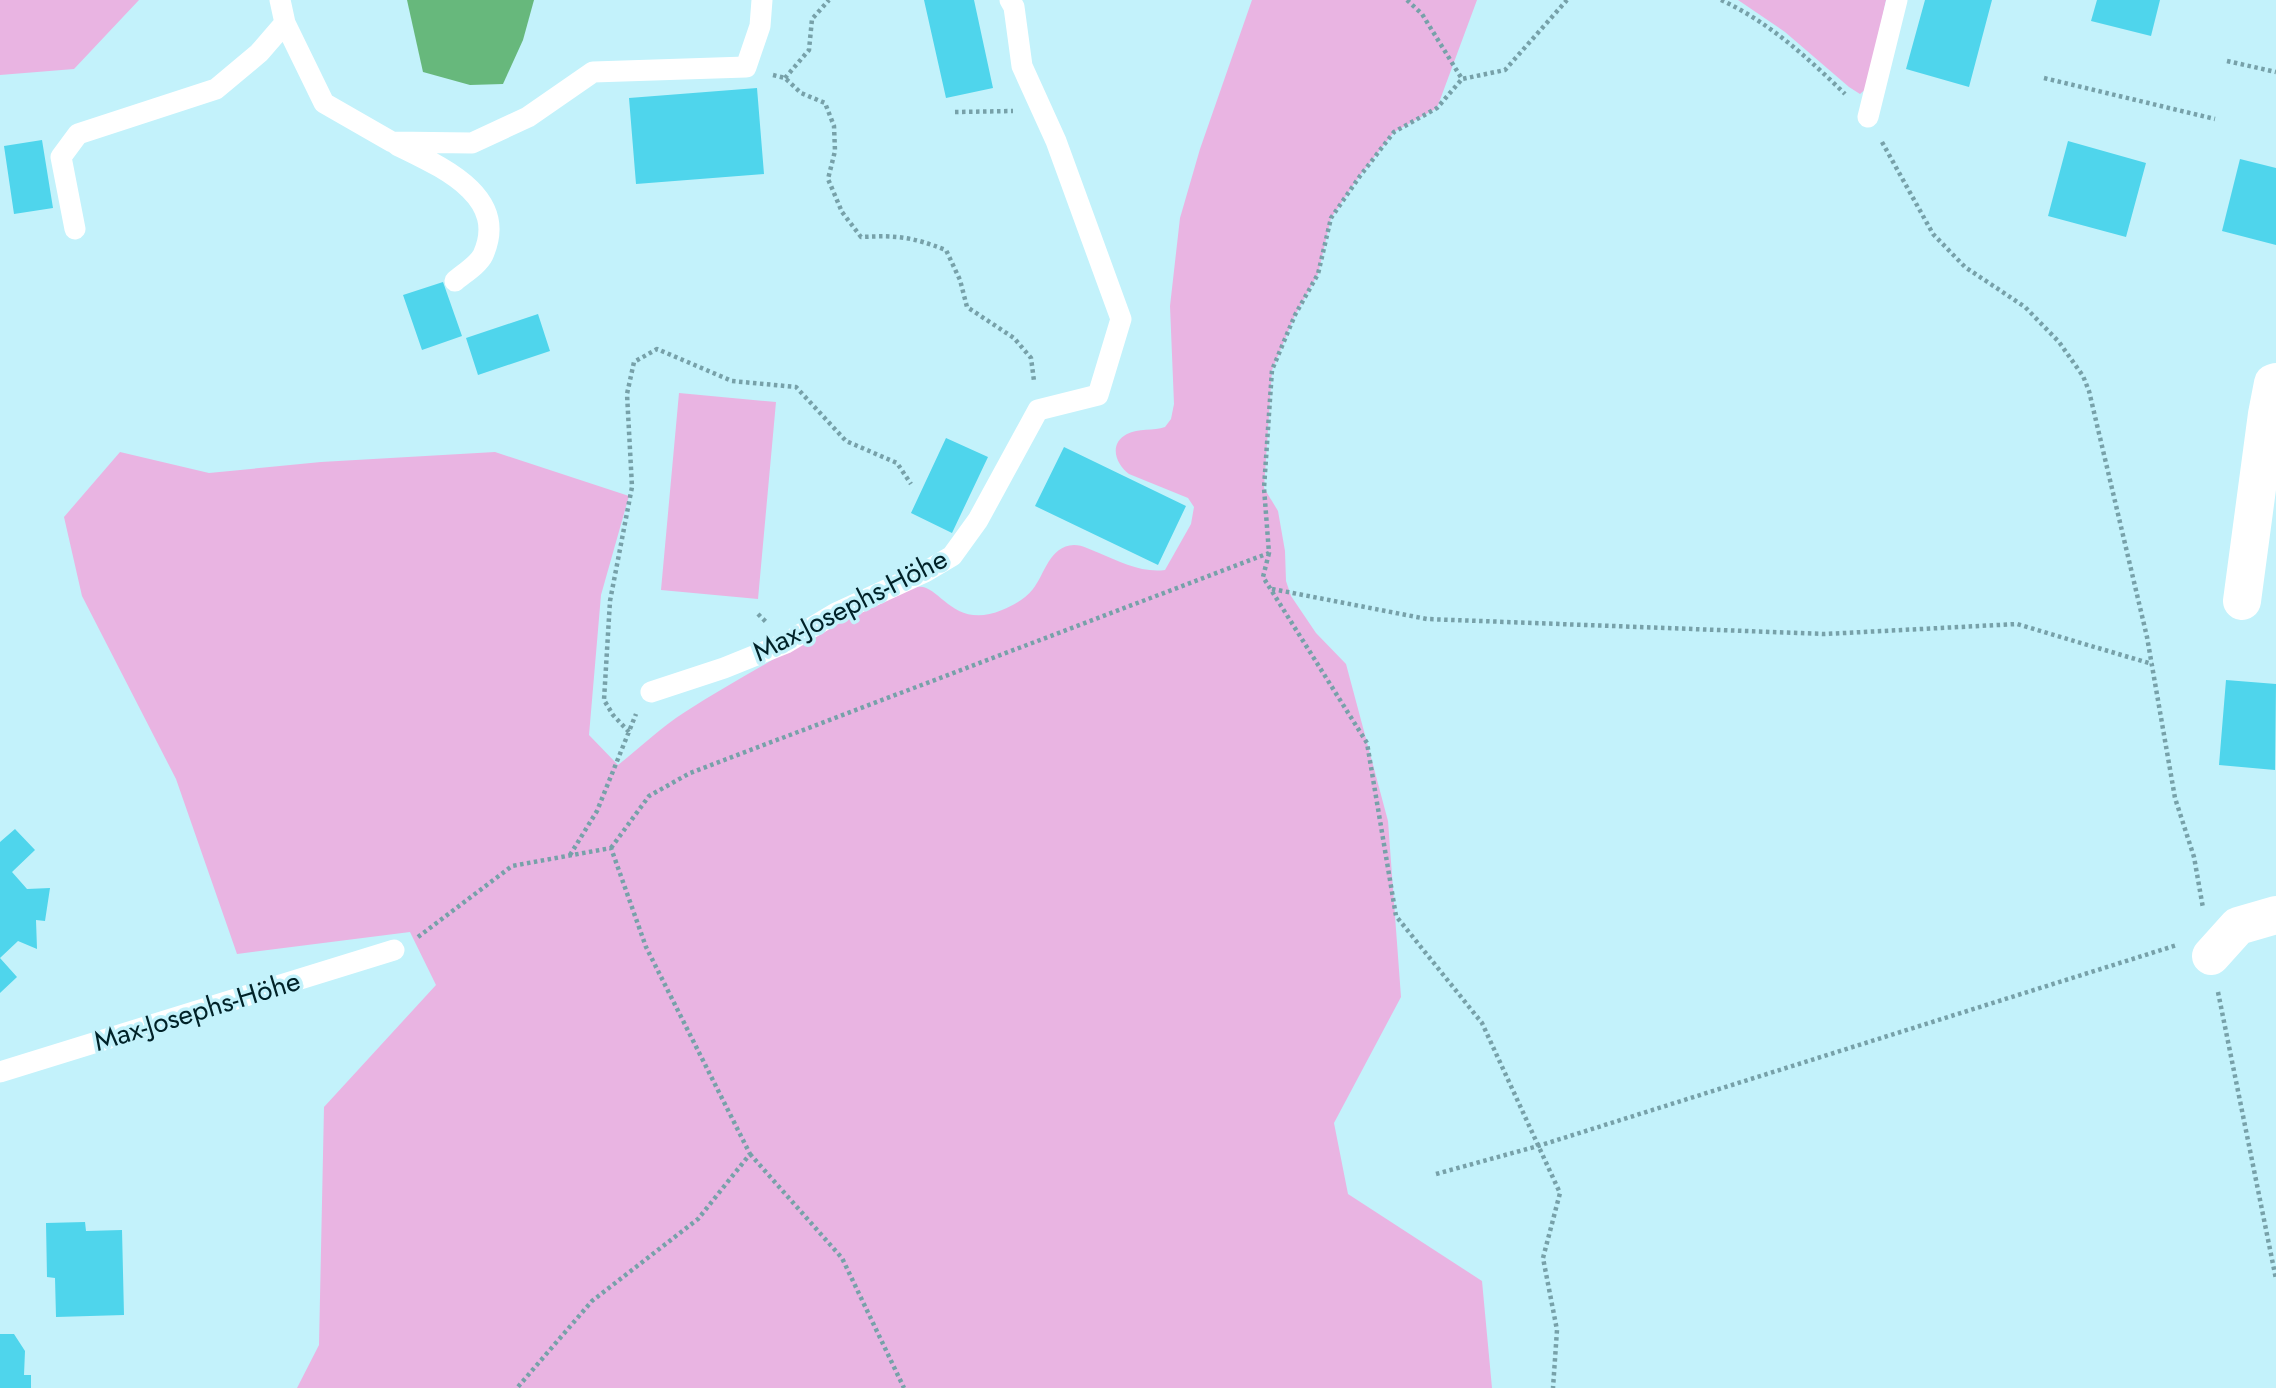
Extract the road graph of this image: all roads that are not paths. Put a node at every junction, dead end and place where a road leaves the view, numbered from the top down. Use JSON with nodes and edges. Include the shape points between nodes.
{"nodes":[{"id":1,"x":281,"y":0,"type":"edge"},
{"id":2,"x":762,"y":0,"type":"edge"},
{"id":3,"x":1010,"y":0,"type":"edge"},
{"id":4,"x":1897,"y":0,"type":"edge"},
{"id":5,"x":285,"y":23,"type":"junction"},
{"id":6,"x":1868,"y":117,"type":"road end"},
{"id":7,"x":392,"y":142,"type":"junction"},
{"id":8,"x":75,"y":229,"type":"dead end"},
{"id":9,"x":455,"y":281,"type":"dead end"},
{"id":10,"x":2276,"y":382,"type":"edge"},
{"id":11,"x":2242,"y":601,"type":"dead end"},
{"id":12,"x":652,"y":691,"type":"road end"},
{"id":13,"x":2276,"y":915,"type":"edge"},
{"id":14,"x":2210,"y":946,"type":"road end"},
{"id":15,"x":394,"y":950,"type":"road end"},
{"id":16,"x":0,"y":1072,"type":"edge"}],
"edges":[{"from":1,"to":5,"type":"lane"},
{"from":2,"to":7,"type":"lane","via":[[760,26],[746,67],[593,72],[528,117],[472,144]]},
{"from":3,"to":12,"type":"lane","name":"Max-Josephs-Höhe","via":[[1022,66],[1121,319],[1098,395],[1038,410],[978,520],[951,556],[786,643]]},
{"from":4,"to":6,"type":"lane"},
{"from":5,"to":7,"type":"lane","via":[[324,103]]},
{"from":5,"to":8,"type":"lane","via":[[259,53],[216,89],[78,134],[61,157]]},
{"from":7,"to":9,"type":"lane","via":[[453,173],[477,196],[490,227],[482,258]]},
{"from":10,"to":11,"type":"street","via":[[2267,414]]},
{"from":13,"to":14,"type":"street","via":[[2238,926]]},
{"from":15,"to":16,"type":"lane","name":"Max-Josephs-Höhe"}]}
